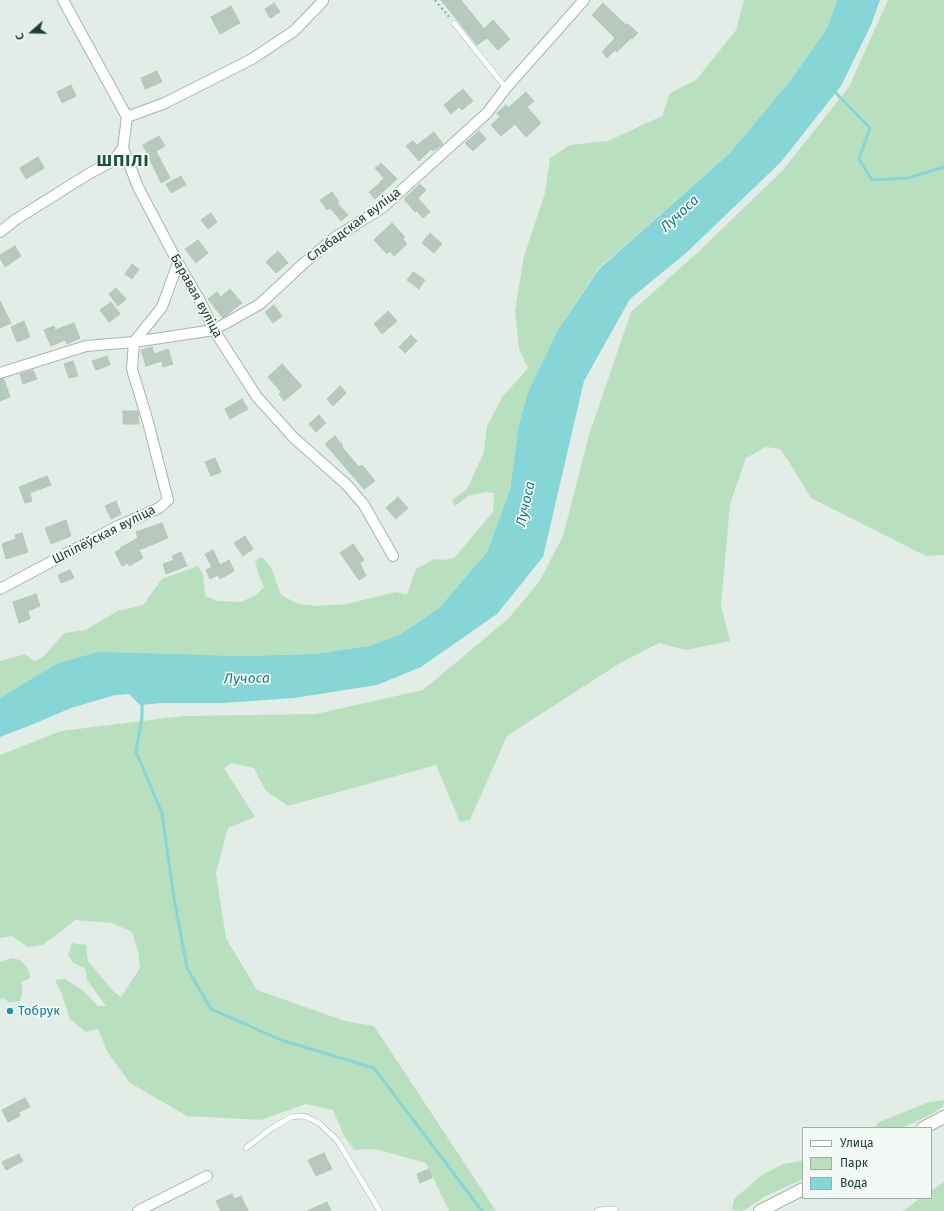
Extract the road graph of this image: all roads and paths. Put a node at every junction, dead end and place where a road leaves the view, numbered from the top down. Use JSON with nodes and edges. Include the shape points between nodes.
{"nodes":[{"id":1,"x":63,"y":0,"type":"edge"},
{"id":2,"x":435,"y":0,"type":"edge"},
{"id":3,"x":584,"y":0,"type":"edge"},
{"id":4,"x":323,"y":1,"type":"dead end"},
{"id":5,"x":454,"y":23,"type":"joint"},
{"id":6,"x":506,"y":88,"type":"junction"},
{"id":7,"x":127,"y":118,"type":"junction"},
{"id":8,"x":123,"y":148,"type":"junction"},
{"id":9,"x":0,"y":232,"type":"edge"},
{"id":10,"x":178,"y":263,"type":"junction"},
{"id":11,"x":214,"y":330,"type":"junction"},
{"id":12,"x":134,"y":342,"type":"junction"},
{"id":13,"x":0,"y":373,"type":"edge"},
{"id":14,"x":393,"y":556,"type":"dead end"},
{"id":15,"x":0,"y":590,"type":"edge"},
{"id":16,"x":944,"y":1117,"type":"edge"},
{"id":17,"x":925,"y":1127,"type":"edge"},
{"id":18,"x":246,"y":1148,"type":"dead end"},
{"id":19,"x":207,"y":1176,"type":"dead end"},
{"id":20,"x":802,"y":1189,"type":"edge"},
{"id":21,"x":138,"y":1211,"type":"edge"},
{"id":22,"x":380,"y":1211,"type":"edge"},
{"id":23,"x":597,"y":1211,"type":"edge"},
{"id":24,"x":616,"y":1211,"type":"edge"},
{"id":25,"x":760,"y":1211,"type":"edge"}],
"edges":[{"from":1,"to":7,"type":"street"},
{"from":2,"to":5,"type":"path"},
{"from":3,"to":6,"type":"street","name":"Слабадская вуліца"},
{"from":4,"to":7,"type":"street","via":[[294,31],[252,59],[165,103]]},
{"from":5,"to":6,"type":"lane"},
{"from":6,"to":11,"type":"street","name":"Слабадская вуліца","via":[[487,113],[382,208],[334,238],[260,304]]},
{"from":7,"to":8,"type":"street","name":"Баравая вуліца"},
{"from":8,"to":9,"type":"street","via":[[113,161],[14,220]]},
{"from":8,"to":10,"type":"street","name":"Баравая вуліца","via":[[138,187]]},
{"from":10,"to":11,"type":"street","name":"Баравая вуліца"},
{"from":10,"to":12,"type":"street","via":[[162,307]]},
{"from":11,"to":12,"type":"street","name":"Слабадская вуліца"},
{"from":11,"to":14,"type":"street","name":"Баравая вуліца","via":[[258,397],[294,438],[347,485],[364,505]]},
{"from":12,"to":13,"type":"street","name":"Слабадская вуліца","via":[[86,346]]},
{"from":12,"to":15,"type":"street","name":"Шпілёўская вуліца","via":[[132,369],[168,500],[159,508],[118,526]]},
{"from":16,"to":17,"type":"street"},
{"from":18,"to":22,"type":"lane","via":[[291,1117],[304,1116],[319,1123],[337,1140]]},
{"from":19,"to":21,"type":"street"},
{"from":20,"to":25,"type":"street"},
{"from":23,"to":24,"type":"lane"}]}
